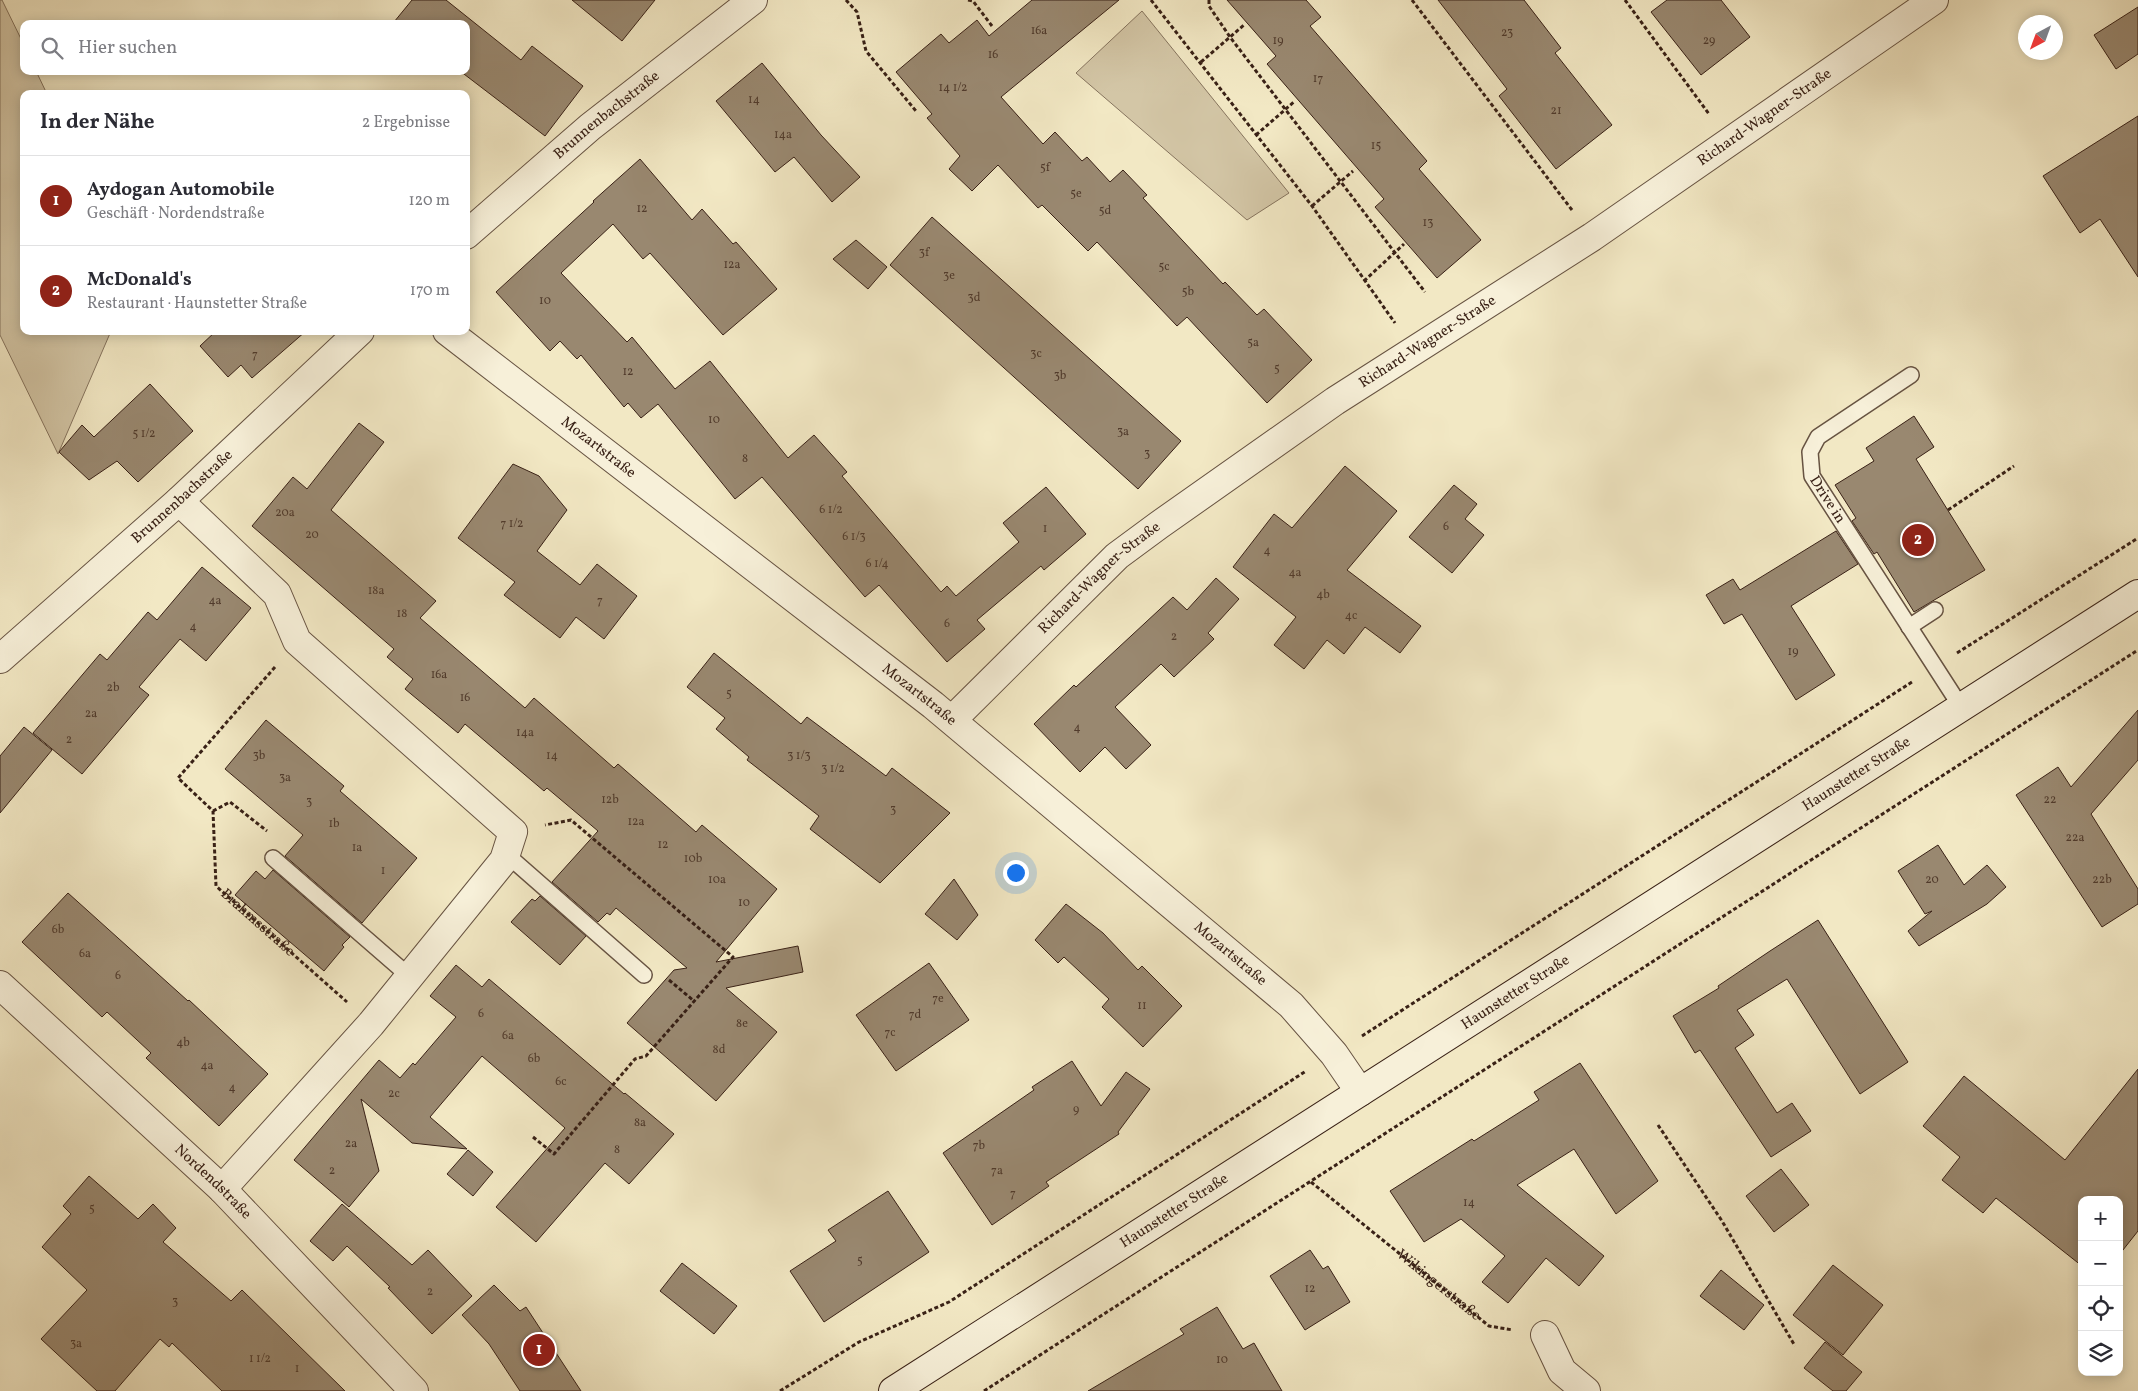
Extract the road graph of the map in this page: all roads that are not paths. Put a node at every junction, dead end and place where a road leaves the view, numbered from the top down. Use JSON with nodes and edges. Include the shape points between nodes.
{"nodes":[{"id":1,"x":753,"y":0,"type":"edge"},
{"id":2,"x":1934,"y":0,"type":"edge"},
{"id":3,"x":470,"y":232,"type":"edge"},
{"id":4,"x":356,"y":335,"type":"edge"},
{"id":5,"x":452,"y":335,"type":"edge"},
{"id":6,"x":1910,"y":375,"type":"dead end"},
{"id":7,"x":179,"y":501,"type":"junction"},
{"id":8,"x":2138,"y":594,"type":"edge"},
{"id":9,"x":1935,"y":610,"type":"dead end"},
{"id":10,"x":1910,"y":627,"type":"junction"},
{"id":11,"x":0,"y":659,"type":"edge"},
{"id":12,"x":1961,"y":707,"type":"junction"},
{"id":13,"x":952,"y":720,"type":"junction"},
{"id":14,"x":506,"y":854,"type":"junction"},
{"id":15,"x":273,"y":858,"type":"road end"},
{"id":16,"x":644,"y":974,"type":"dead end"},
{"id":17,"x":409,"y":976,"type":"junction"},
{"id":18,"x":0,"y":985,"type":"edge"},
{"id":19,"x":1360,"y":1092,"type":"junction"},
{"id":20,"x":222,"y":1189,"type":"junction"},
{"id":21,"x":1546,"y":1335,"type":"road end"},
{"id":22,"x":414,"y":1391,"type":"edge"},
{"id":23,"x":893,"y":1391,"type":"edge"},
{"id":24,"x":1586,"y":1391,"type":"edge"}],
"edges":[{"from":1,"to":3,"type":"street","name":"Brunnenbachstraße","via":[[590,127]]},
{"from":2,"to":13,"type":"street","name":"Richard-Wagner-Straße","via":[[1592,237],[1280,438],[1117,556]]},
{"from":4,"to":7,"type":"street","name":"Brunnenbachstraße"},
{"from":5,"to":13,"type":"street","name":"Mozartstraße"},
{"from":6,"to":10,"type":"lane","name":"Drive in","via":[[1818,437],[1810,452],[1812,476]]},
{"from":7,"to":11,"type":"street","name":"Brunnenbachstraße"},
{"from":7,"to":14,"type":"street","via":[[277,594],[297,641],[513,832]]},
{"from":8,"to":12,"type":"street","name":"Haunstetter Straße"},
{"from":9,"to":10,"type":"lane"},
{"from":10,"to":12,"type":"lane","name":"Drive in"},
{"from":12,"to":19,"type":"street","name":"Haunstetter Straße"},
{"from":13,"to":19,"type":"street","name":"Mozartstraße","via":[[1291,1005],[1334,1054]]},
{"from":14,"to":16,"type":"lane"},
{"from":14,"to":17,"type":"street"},
{"from":15,"to":17,"type":"lane"},
{"from":17,"to":20,"type":"street","via":[[371,1024]]},
{"from":18,"to":20,"type":"street","name":"Nordendstraße"},
{"from":19,"to":23,"type":"street","name":"Haunstetter Straße"},
{"from":20,"to":22,"type":"street","name":"Nordendstraße"},
{"from":21,"to":24,"type":"street","via":[[1562,1371]]}]}
